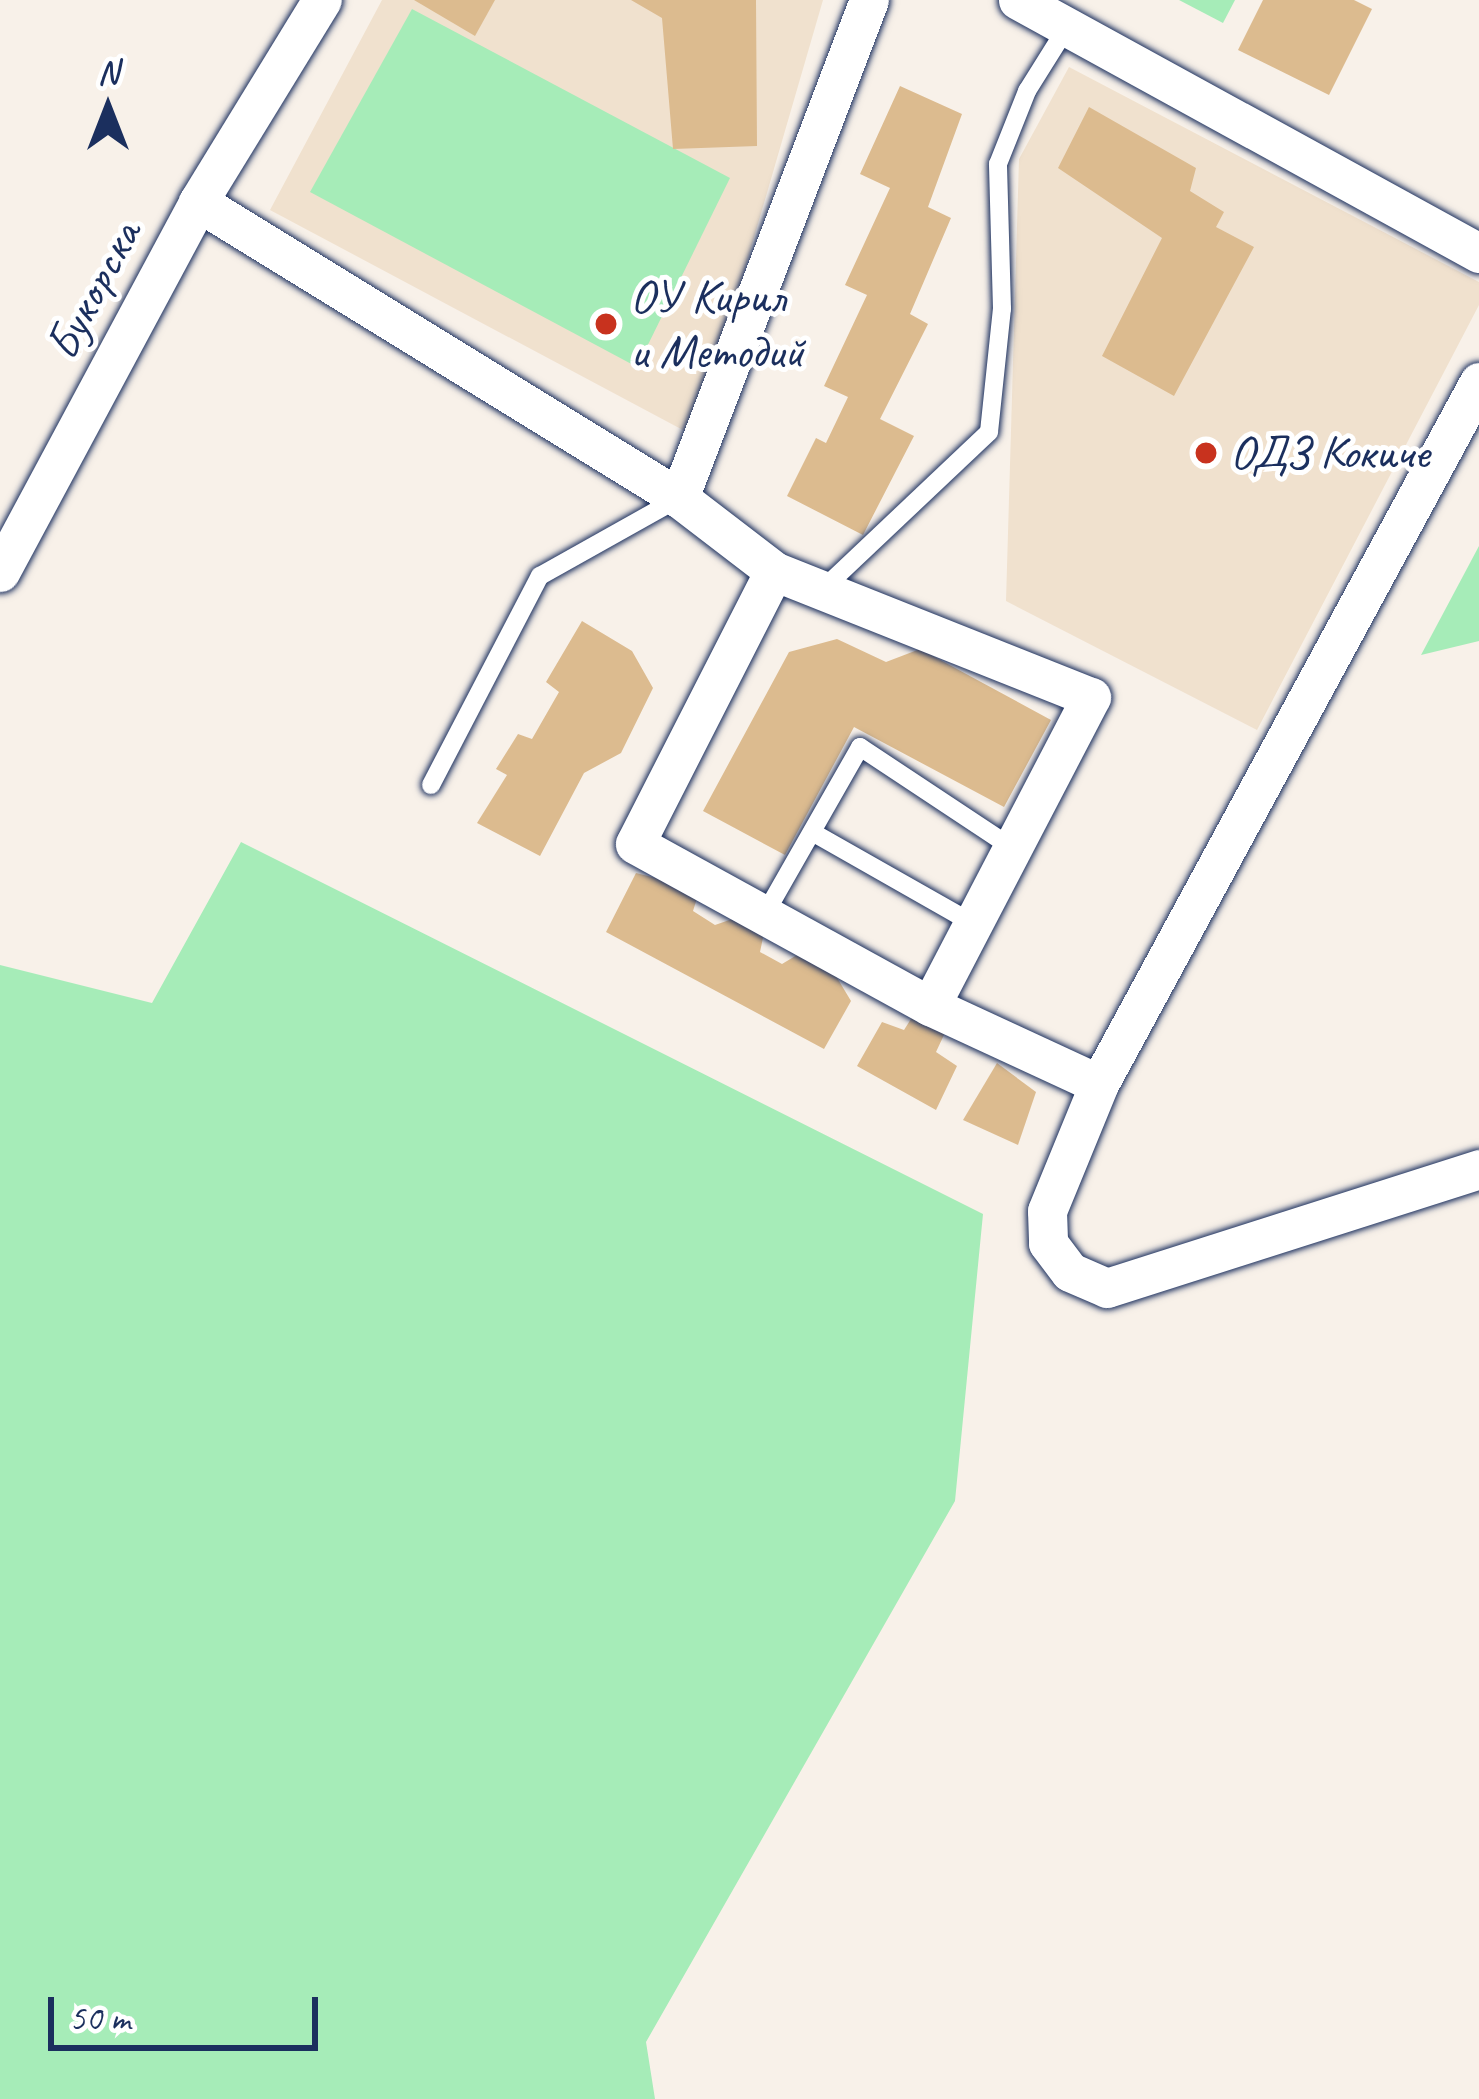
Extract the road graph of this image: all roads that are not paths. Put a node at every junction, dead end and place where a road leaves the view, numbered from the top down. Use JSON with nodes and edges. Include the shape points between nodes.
{"nodes":[{"id":1,"x":322,"y":0,"type":"edge"},
{"id":2,"x":869,"y":0,"type":"edge"},
{"id":3,"x":1018,"y":0,"type":"edge"},
{"id":4,"x":1067,"y":27,"type":"junction"},
{"id":5,"x":198,"y":202,"type":"junction"},
{"id":6,"x":1479,"y":253,"type":"edge"},
{"id":7,"x":1479,"y":382,"type":"edge"},
{"id":8,"x":679,"y":498,"type":"junction"},
{"id":9,"x":774,"y":571,"type":"junction"},
{"id":10,"x":0,"y":572,"type":"edge"},
{"id":11,"x":824,"y":588,"type":"junction"},
{"id":12,"x":431,"y":785,"type":"dead end"},
{"id":13,"x":812,"y":832,"type":"junction"},
{"id":14,"x":1011,"y":847,"type":"junction"},
{"id":15,"x":766,"y":912,"type":"junction"},
{"id":16,"x":972,"y":923,"type":"junction"},
{"id":17,"x":930,"y":1006,"type":"junction"},
{"id":18,"x":1100,"y":1084,"type":"junction"},
{"id":19,"x":1479,"y":1169,"type":"edge"}],
"edges":[{"from":1,"to":5,"type":"street","name":"Букорска"},
{"from":2,"to":8,"type":"street"},
{"from":3,"to":4,"type":"street"},
{"from":4,"to":6,"type":"street"},
{"from":4,"to":11,"type":"lane","via":[[1027,91],[998,164],[1003,309],[989,432]]},
{"from":5,"to":8,"type":"street"},
{"from":5,"to":10,"type":"street","name":"Букорска"},
{"from":7,"to":18,"type":"street"},
{"from":8,"to":9,"type":"street"},
{"from":8,"to":12,"type":"lane","via":[[540,576]]},
{"from":9,"to":11,"type":"street"},
{"from":9,"to":15,"type":"street","via":[[635,844]]},
{"from":11,"to":14,"type":"street","via":[[1091,697]]},
{"from":13,"to":14,"type":"lane","via":[[860,746]]},
{"from":13,"to":15,"type":"lane"},
{"from":13,"to":16,"type":"lane"},
{"from":14,"to":16,"type":"street"},
{"from":15,"to":17,"type":"street"},
{"from":16,"to":17,"type":"street"},
{"from":17,"to":18,"type":"street"},
{"from":18,"to":19,"type":"street","via":[[1048,1211],[1048,1243],[1070,1272],[1106,1288]]}]}
